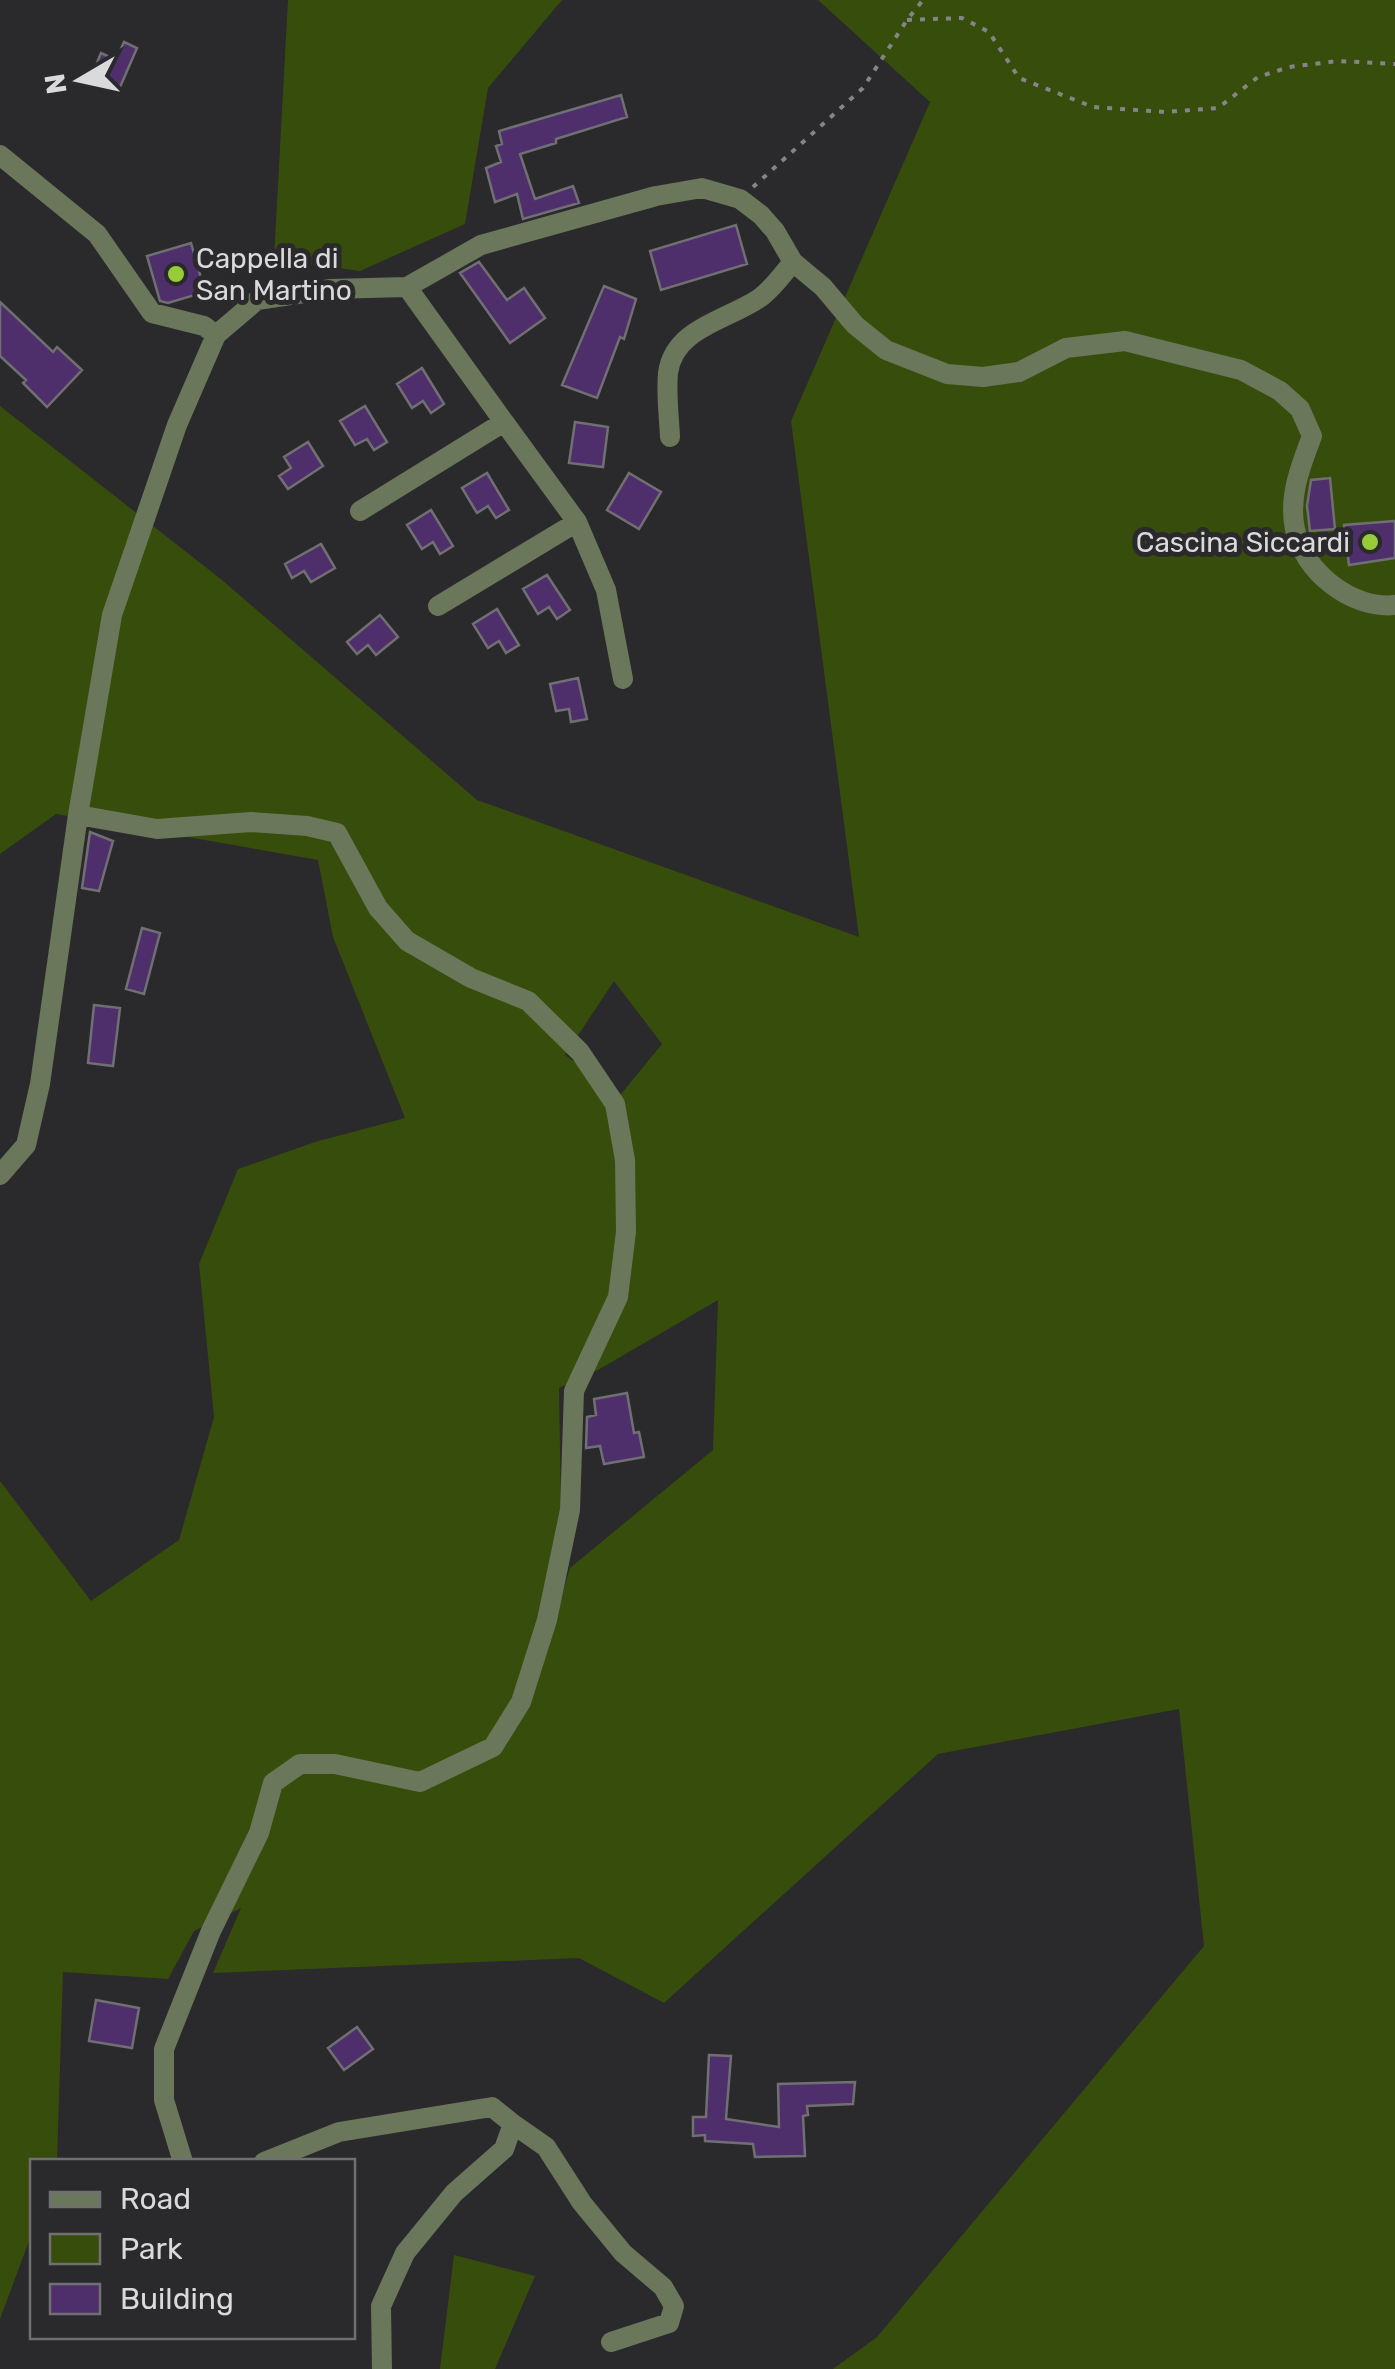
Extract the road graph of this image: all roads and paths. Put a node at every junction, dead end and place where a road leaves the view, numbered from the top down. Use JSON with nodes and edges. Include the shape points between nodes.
{"nodes":[{"id":1,"x":923,"y":0,"type":"edge"},
{"id":2,"x":907,"y":20,"type":"junction"},
{"id":3,"x":1395,"y":64,"type":"edge"},
{"id":4,"x":0,"y":155,"type":"edge"},
{"id":5,"x":740,"y":199,"type":"junction"},
{"id":6,"x":793,"y":262,"type":"junction"},
{"id":7,"x":407,"y":287,"type":"junction"},
{"id":8,"x":216,"y":336,"type":"junction"},
{"id":9,"x":504,"y":422,"type":"junction"},
{"id":10,"x":670,"y":437,"type":"dead end"},
{"id":11,"x":360,"y":510,"type":"dead end"},
{"id":12,"x":577,"y":522,"type":"junction"},
{"id":13,"x":1395,"y":605,"type":"edge"},
{"id":14,"x":438,"y":606,"type":"dead end"},
{"id":15,"x":623,"y":679,"type":"dead end"},
{"id":16,"x":78,"y":814,"type":"junction"},
{"id":17,"x":0,"y":1175,"type":"edge"},
{"id":18,"x":513,"y":2124,"type":"junction"},
{"id":19,"x":182,"y":2159,"type":"edge"},
{"id":20,"x":272,"y":2159,"type":"edge"},
{"id":21,"x":611,"y":2342,"type":"dead end"},
{"id":22,"x":382,"y":2369,"type":"edge"}],
"edges":[{"from":1,"to":2,"type":"path"},
{"from":2,"to":3,"type":"path","via":[[962,18],[989,32],[1020,78],[1093,107],[1218,108],[1258,78],[1289,66]]},
{"from":2,"to":5,"type":"path","via":[[863,88]]},
{"from":4,"to":8,"type":"street","via":[[97,234],[152,312],[204,326]]},
{"from":5,"to":6,"type":"street","via":[[775,231]]},
{"from":5,"to":7,"type":"street","via":[[702,188],[656,196],[481,244]]},
{"from":6,"to":10,"type":"street","via":[[765,294],[678,345],[668,370]]},
{"from":6,"to":13,"type":"street","via":[[886,350],[947,374],[1019,372],[1066,348],[1125,342],[1241,370],[1280,391],[1300,409],[1312,436],[1295,482],[1295,530],[1310,560],[1330,584],[1362,602]]},
{"from":7,"to":8,"type":"street","via":[[257,300]]},
{"from":7,"to":9,"type":"street"},
{"from":8,"to":16,"type":"street","via":[[177,424],[112,615]]},
{"from":9,"to":11,"type":"street"},
{"from":9,"to":12,"type":"street"},
{"from":12,"to":14,"type":"street"},
{"from":12,"to":15,"type":"street","via":[[606,590]]},
{"from":16,"to":17,"type":"street","via":[[40,1084],[26,1145]]},
{"from":16,"to":19,"type":"street","via":[[157,829],[251,822],[337,834],[378,908],[407,941],[528,1002],[580,1052],[615,1104],[624,1160],[626,1232],[618,1297],[574,1390],[570,1510],[521,1702],[494,1747],[420,1782],[335,1764],[300,1764],[273,1783],[259,1833],[164,2049],[164,2100]]},
{"from":18,"to":20,"type":"street","via":[[492,2107],[339,2132]]},
{"from":18,"to":21,"type":"street","via":[[546,2148],[623,2254],[663,2287],[674,2306],[670,2324]]},
{"from":18,"to":22,"type":"street","via":[[504,2149],[454,2192],[405,2253],[381,2306]]}]}
